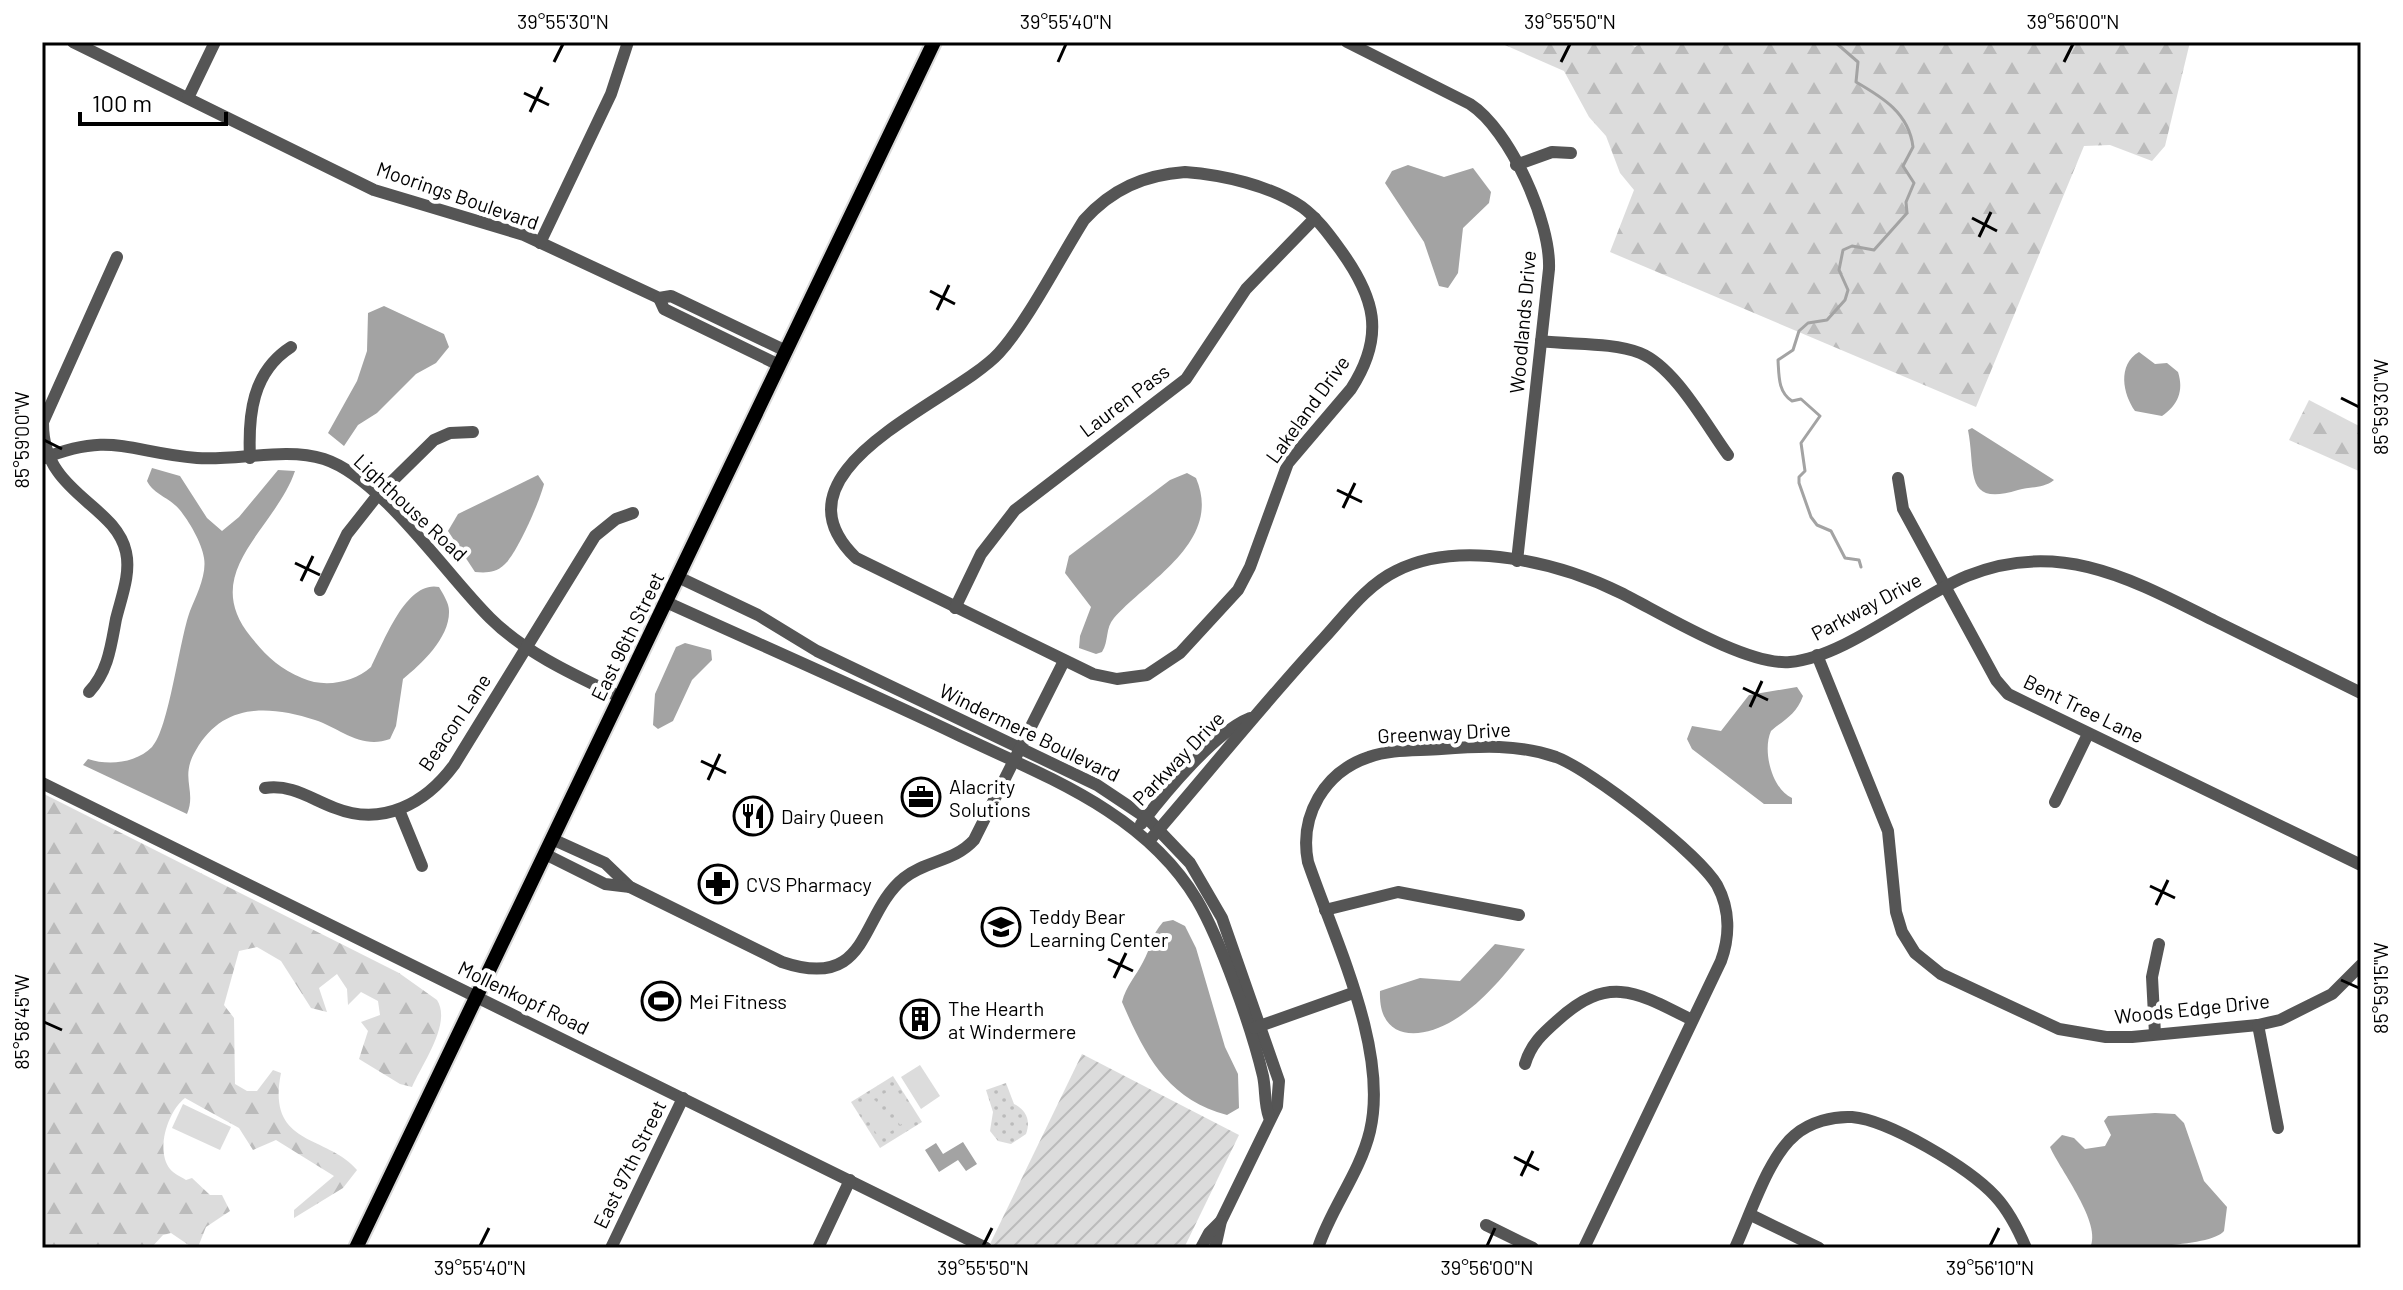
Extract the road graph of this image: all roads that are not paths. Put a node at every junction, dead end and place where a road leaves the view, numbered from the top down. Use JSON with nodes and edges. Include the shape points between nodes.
{"nodes":[{"id":1,"x":73,"y":42,"type":"edge"},
{"id":2,"x":215,"y":42,"type":"edge"},
{"id":3,"x":628,"y":42,"type":"edge"},
{"id":4,"x":934,"y":42,"type":"edge"},
{"id":5,"x":1347,"y":42,"type":"edge"},
{"id":6,"x":188,"y":98,"type":"junction"},
{"id":7,"x":1571,"y":153,"type":"dead end"},
{"id":8,"x":1516,"y":165,"type":"junction"},
{"id":9,"x":1315,"y":218,"type":"junction"},
{"id":10,"x":540,"y":243,"type":"junction"},
{"id":11,"x":117,"y":257,"type":"dead end"},
{"id":12,"x":659,"y":298,"type":"junction"},
{"id":13,"x":1541,"y":341,"type":"junction"},
{"id":14,"x":291,"y":347,"type":"dead end"},
{"id":15,"x":786,"y":351,"type":"junction"},
{"id":16,"x":779,"y":365,"type":"junction"},
{"id":17,"x":473,"y":432,"type":"dead end"},
{"id":18,"x":1728,"y":455,"type":"dead end"},
{"id":19,"x":46,"y":457,"type":"edge"},
{"id":20,"x":250,"y":458,"type":"junction"},
{"id":21,"x":1898,"y":478,"type":"dead end"},
{"id":22,"x":377,"y":496,"type":"junction"},
{"id":23,"x":633,"y":513,"type":"dead end"},
{"id":24,"x":1517,"y":561,"type":"junction"},
{"id":25,"x":678,"y":577,"type":"junction"},
{"id":26,"x":1944,"y":587,"type":"junction"},
{"id":27,"x":320,"y":590,"type":"dead end"},
{"id":28,"x":666,"y":602,"type":"junction"},
{"id":29,"x":955,"y":608,"type":"junction"},
{"id":30,"x":528,"y":646,"type":"junction"},
{"id":31,"x":1817,"y":655,"type":"junction"},
{"id":32,"x":1064,"y":661,"type":"junction"},
{"id":33,"x":89,"y":692,"type":"dead end"},
{"id":34,"x":2361,"y":693,"type":"edge"},
{"id":35,"x":620,"y":697,"type":"junction"},
{"id":36,"x":1250,"y":718,"type":"junction"},
{"id":37,"x":2088,"y":734,"type":"junction"},
{"id":38,"x":1021,"y":748,"type":"junction"},
{"id":39,"x":1014,"y":762,"type":"junction"},
{"id":40,"x":42,"y":783,"type":"edge"},
{"id":41,"x":265,"y":788,"type":"dead end"},
{"id":42,"x":2055,"y":802,"type":"dead end"},
{"id":43,"x":399,"y":810,"type":"junction"},
{"id":44,"x":1146,"y":818,"type":"junction"},
{"id":45,"x":1159,"y":829,"type":"junction"},
{"id":46,"x":1136,"y":830,"type":"junction"},
{"id":47,"x":552,"y":839,"type":"junction"},
{"id":48,"x":1149,"y":841,"type":"junction"},
{"id":49,"x":545,"y":854,"type":"junction"},
{"id":50,"x":2361,"y":865,"type":"edge"},
{"id":51,"x":422,"y":866,"type":"dead end"},
{"id":52,"x":630,"y":887,"type":"junction"},
{"id":53,"x":1325,"y":910,"type":"junction"},
{"id":54,"x":1519,"y":915,"type":"dead end"},
{"id":55,"x":2159,"y":944,"type":"dead end"},
{"id":56,"x":2361,"y":965,"type":"edge"},
{"id":57,"x":1353,"y":993,"type":"junction"},
{"id":58,"x":477,"y":995,"type":"junction"},
{"id":59,"x":1692,"y":1020,"type":"junction"},
{"id":60,"x":2258,"y":1025,"type":"junction"},
{"id":61,"x":1262,"y":1026,"type":"junction"},
{"id":62,"x":1248,"y":1031,"type":"junction"},
{"id":63,"x":2155,"y":1034,"type":"junction"},
{"id":64,"x":1525,"y":1064,"type":"dead end"},
{"id":65,"x":683,"y":1098,"type":"junction"},
{"id":66,"x":1269,"y":1117,"type":"junction"},
{"id":67,"x":2278,"y":1128,"type":"dead end"},
{"id":68,"x":850,"y":1180,"type":"junction"},
{"id":69,"x":1751,"y":1215,"type":"junction"},
{"id":70,"x":1221,"y":1221,"type":"junction"},
{"id":71,"x":1486,"y":1225,"type":"dead end"},
{"id":72,"x":356,"y":1248,"type":"edge"},
{"id":73,"x":611,"y":1248,"type":"edge"},
{"id":74,"x":818,"y":1248,"type":"edge"},
{"id":75,"x":986,"y":1248,"type":"edge"},
{"id":76,"x":1201,"y":1248,"type":"edge"},
{"id":77,"x":1215,"y":1248,"type":"edge"},
{"id":78,"x":1318,"y":1248,"type":"edge"},
{"id":79,"x":1533,"y":1248,"type":"edge"},
{"id":80,"x":1584,"y":1248,"type":"edge"},
{"id":81,"x":1735,"y":1248,"type":"edge"},
{"id":82,"x":1819,"y":1248,"type":"edge"},
{"id":83,"x":2026,"y":1248,"type":"edge"}],
"edges":[{"from":1,"to":6,"type":"street","name":"Moorings Boulevard"},
{"from":2,"to":6,"type":"street"},
{"from":3,"to":10,"type":"street","via":[[611,94]]},
{"from":4,"to":15,"type":"main road","name":"East 96th Street"},
{"from":5,"to":8,"type":"street","name":"Woodlands Drive","via":[[1477,108]]},
{"from":6,"to":10,"type":"street","name":"Moorings Boulevard","via":[[379,192]]},
{"from":7,"to":8,"type":"street","via":[[1552,152]]},
{"from":8,"to":13,"type":"street","name":"Woodlands Drive","via":[[1549,242]]},
{"from":9,"to":29,"type":"street","name":"Lauren Pass","via":[[1246,289],[1186,379],[1015,510],[981,554]]},
{"from":9,"to":29,"type":"street","name":"Lakeland Drive","via":[[1293,202],[1215,174],[1162,173],[1122,189],[1084,220],[999,352],[852,460],[834,493],[835,527],[843,545],[867,566]]},
{"from":9,"to":32,"type":"street","name":"Lakeland Drive","via":[[1363,284],[1372,314],[1371,343],[1351,389],[1288,463],[1245,579],[1215,619],[1147,675],[1110,678]]},
{"from":10,"to":12,"type":"street","name":"Moorings Boulevard"},
{"from":11,"to":19,"type":"street","via":[[44,415]]},
{"from":12,"to":15,"type":"street","name":"Moorings Boulevard","via":[[671,296]]},
{"from":12,"to":16,"type":"street","name":"Moorings Boulevard","via":[[664,309]]},
{"from":13,"to":18,"type":"street","via":[[1627,350],[1650,358],[1669,373]]},
{"from":13,"to":24,"type":"street","name":"Woodlands Drive"},
{"from":14,"to":20,"type":"street","via":[[274,361],[255,393]]},
{"from":15,"to":16,"type":"main road","name":"East 96th Street"},
{"from":16,"to":25,"type":"main road","name":"East 96th Street"},
{"from":17,"to":22,"type":"street","via":[[434,440]]},
{"from":19,"to":20,"type":"street","name":"Lighthouse Road","via":[[109,442],[197,458]]},
{"from":19,"to":33,"type":"street","via":[[63,482],[115,530],[127,555],[107,660]]},
{"from":20,"to":22,"type":"street","name":"Lighthouse Road","via":[[323,459]]},
{"from":21,"to":26,"type":"street","name":"Bent Tree Lane","via":[[1903,509]]},
{"from":22,"to":27,"type":"street","via":[[351,527]]},
{"from":22,"to":30,"type":"street","name":"Lighthouse Road","via":[[428,545],[491,619]]},
{"from":23,"to":30,"type":"street","name":"Beacon Lane","via":[[595,536]]},
{"from":24,"to":31,"type":"street","name":"Parkway Drive","via":[[1586,575],[1756,658],[1790,662]]},
{"from":24,"to":36,"type":"street","name":"Parkway Drive","via":[[1448,556],[1395,571],[1365,593]]},
{"from":25,"to":28,"type":"main road","name":"East 96th Street"},
{"from":25,"to":38,"type":"street","name":"Windermere Boulevard","via":[[758,615],[817,651]]},
{"from":26,"to":31,"type":"street","name":"Parkway Drive"},
{"from":26,"to":34,"type":"street","name":"Parkway Drive","via":[[1986,570],[2033,561],[2072,562],[2109,571]]},
{"from":26,"to":37,"type":"street","name":"Bent Tree Lane","via":[[2001,688]]},
{"from":28,"to":35,"type":"main road","name":"East 96th Street"},
{"from":28,"to":39,"type":"street","name":"Windermere Boulevard","via":[[802,660]]},
{"from":29,"to":32,"type":"street","name":"Lakeland Drive"},
{"from":30,"to":35,"type":"street","name":"Lighthouse Road"},
{"from":30,"to":43,"type":"street","name":"Beacon Lane","via":[[446,776]]},
{"from":31,"to":63,"type":"street","name":"Woods Edge Drive","via":[[1888,831],[1896,912],[1915,953],[1941,974],[2059,1029],[2106,1037]]},
{"from":32,"to":38,"type":"street"},
{"from":35,"to":47,"type":"main road","name":"East 96th Street"},
{"from":36,"to":44,"type":"street","name":"Parkway Drive","via":[[1202,757]]},
{"from":36,"to":45,"type":"street","name":"Parkway Drive"},
{"from":37,"to":42,"type":"street"},
{"from":37,"to":50,"type":"street","name":"Bent Tree Lane"},
{"from":38,"to":39,"type":"street"},
{"from":38,"to":44,"type":"street","name":"Windermere Boulevard","via":[[1110,792]]},
{"from":39,"to":46,"type":"street","name":"Windermere Boulevard","via":[[1089,798]]},
{"from":39,"to":52,"type":"street","via":[[966,849],[903,878],[862,945],[832,965],[801,968],[782,962]]},
{"from":40,"to":58,"type":"street","name":"Mollenkopf Road"},
{"from":41,"to":43,"type":"street","name":"Beacon Lane","via":[[296,790],[352,813]]},
{"from":43,"to":51,"type":"street"},
{"from":44,"to":45,"type":"street","name":"Windermere Boulevard"},
{"from":44,"to":46,"type":"street","name":"Parkway Drive"},
{"from":45,"to":48,"type":"street","name":"Parkway Drive"},
{"from":45,"to":61,"type":"street","name":"Windermere Boulevard","via":[[1190,863],[1222,918]]},
{"from":46,"to":48,"type":"street","name":"Windermere Boulevard"},
{"from":47,"to":49,"type":"main road","name":"East 96th Street"},
{"from":47,"to":52,"type":"street","via":[[605,863]]},
{"from":48,"to":62,"type":"street","name":"Windermere Boulevard","via":[[1185,883],[1210,926]]},
{"from":49,"to":52,"type":"street","via":[[605,884]]},
{"from":49,"to":58,"type":"main road","name":"East 96th Street"},
{"from":53,"to":54,"type":"street","via":[[1398,892]]},
{"from":53,"to":57,"type":"street","name":"Greenway Drive"},
{"from":53,"to":59,"type":"street","name":"Greenway Drive","via":[[1308,862],[1306,830],[1315,801],[1342,770],[1384,753],[1488,746],[1539,752],[1571,764],[1605,787],[1702,865],[1718,886],[1727,913],[1727,939]]},
{"from":55,"to":63,"type":"street","via":[[2152,977]]},
{"from":56,"to":60,"type":"street","name":"Woods Edge Drive","via":[[2320,1001]]},
{"from":57,"to":61,"type":"street"},
{"from":57,"to":78,"type":"street","name":"Greenway Drive","via":[[1373,1055],[1374,1110],[1361,1155]]},
{"from":58,"to":65,"type":"street","name":"Mollenkopf Road"},
{"from":58,"to":72,"type":"main road","name":"East 96th Street"},
{"from":59,"to":64,"type":"street","via":[[1636,993],[1601,991],[1582,998],[1545,1031]]},
{"from":59,"to":80,"type":"street","name":"Greenway Drive"},
{"from":60,"to":63,"type":"street","name":"Woods Edge Drive"},
{"from":60,"to":67,"type":"street"},
{"from":61,"to":62,"type":"street"},
{"from":61,"to":66,"type":"street","name":"Windermere Boulevard","via":[[1279,1081],[1277,1106]]},
{"from":62,"to":66,"type":"street","name":"Windermere Boulevard"},
{"from":65,"to":68,"type":"street","name":"Mollenkopf Road"},
{"from":65,"to":73,"type":"street","name":"East 97th Street"},
{"from":66,"to":70,"type":"street","name":"Windermere Boulevard"},
{"from":68,"to":74,"type":"street"},
{"from":68,"to":75,"type":"street","name":"Mollenkopf Road"},
{"from":69,"to":81,"type":"street"},
{"from":69,"to":82,"type":"street"},
{"from":69,"to":83,"type":"street","via":[[1781,1151],[1794,1136],[1821,1121],[1851,1117],[1957,1164],[1997,1197]]},
{"from":70,"to":76,"type":"street","name":"Windermere Boulevard"},
{"from":70,"to":77,"type":"street","name":"Windermere Boulevard"},
{"from":71,"to":79,"type":"street"}]}
